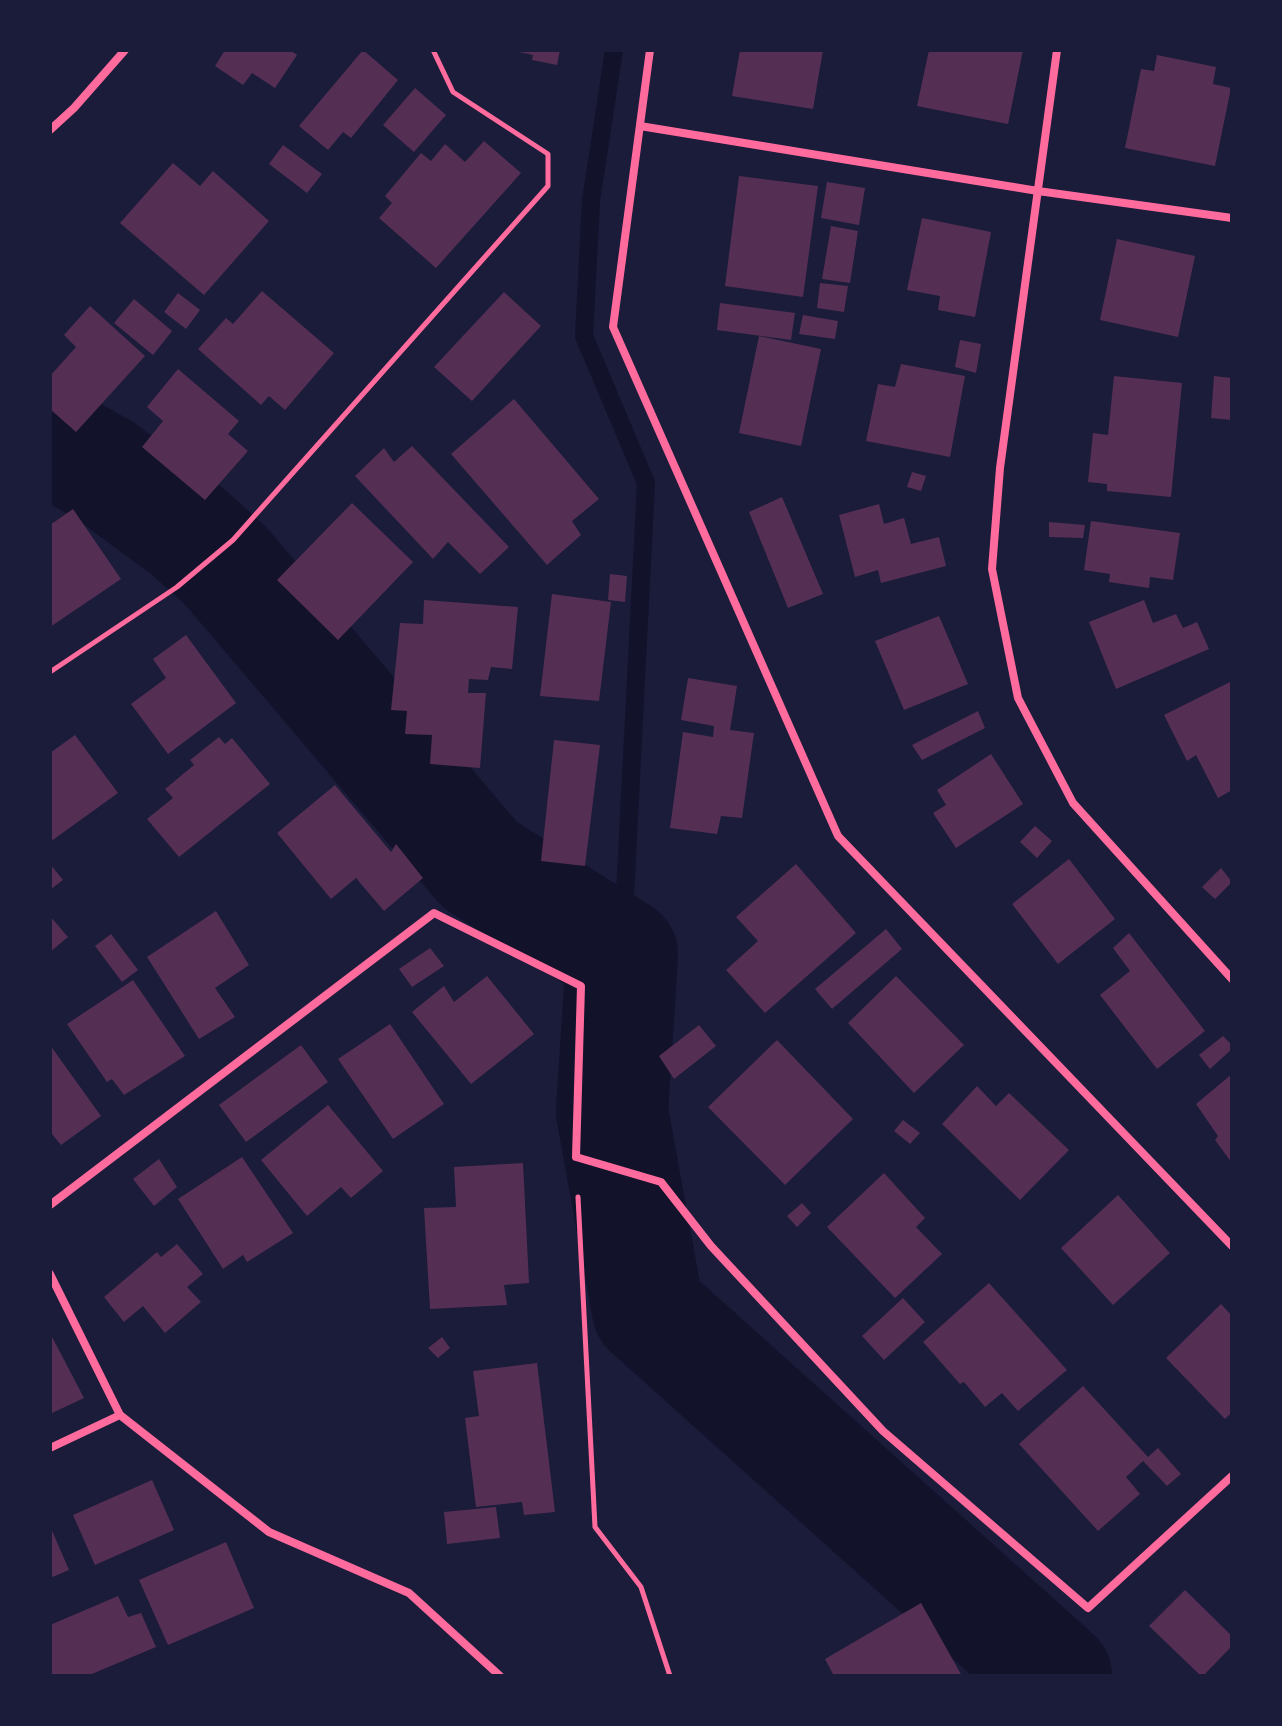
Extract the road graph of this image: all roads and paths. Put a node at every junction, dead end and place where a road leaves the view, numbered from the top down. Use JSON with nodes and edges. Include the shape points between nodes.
{"nodes":[{"id":1,"x":125,"y":50,"type":"edge"},
{"id":2,"x":433,"y":50,"type":"edge"},
{"id":3,"x":650,"y":50,"type":"edge"},
{"id":4,"x":1057,"y":50,"type":"edge"},
{"id":5,"x":640,"y":126,"type":"junction"},
{"id":6,"x":50,"y":130,"type":"edge"},
{"id":7,"x":1038,"y":191,"type":"junction"},
{"id":8,"x":1232,"y":218,"type":"edge"},
{"id":9,"x":50,"y":672,"type":"edge"},
{"id":10,"x":1232,"y":979,"type":"edge"},
{"id":11,"x":576,"y":1157,"type":"junction"},
{"id":12,"x":50,"y":1205,"type":"edge"},
{"id":13,"x":1232,"y":1246,"type":"edge"},
{"id":14,"x":50,"y":1274,"type":"edge"},
{"id":15,"x":120,"y":1415,"type":"junction"},
{"id":16,"x":50,"y":1448,"type":"edge"},
{"id":17,"x":1232,"y":1476,"type":"edge"},
{"id":18,"x":500,"y":1676,"type":"edge"},
{"id":19,"x":670,"y":1676,"type":"edge"}],
"edges":[{"from":1,"to":6,"type":"street"},
{"from":2,"to":9,"type":"path","via":[[453,92],[548,154],[548,186],[233,540],[177,587]]},
{"from":3,"to":5,"type":"street"},
{"from":4,"to":7,"type":"street"},
{"from":5,"to":7,"type":"street"},
{"from":5,"to":13,"type":"street","via":[[613,327],[838,836]]},
{"from":7,"to":8,"type":"street"},
{"from":7,"to":10,"type":"street","via":[[1000,468],[992,569],[1018,698],[1073,803]]},
{"from":11,"to":12,"type":"street","via":[[581,986],[434,913]]},
{"from":11,"to":17,"type":"street","via":[[661,1182],[711,1246],[883,1431],[1088,1608]]},
{"from":11,"to":19,"type":"path","via":[[595,1527],[641,1587]]},
{"from":14,"to":15,"type":"street"},
{"from":15,"to":16,"type":"street"},
{"from":15,"to":18,"type":"street","via":[[269,1532],[409,1593]]}]}
